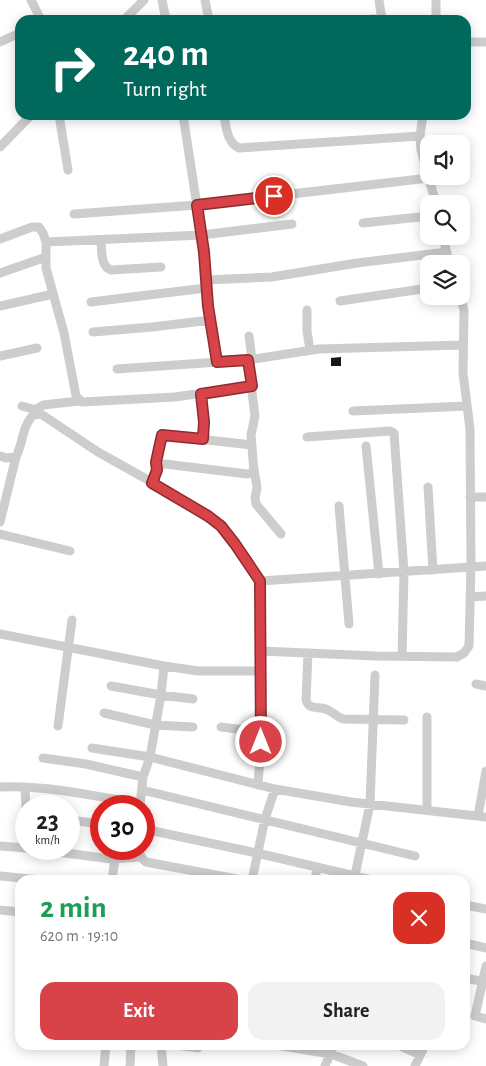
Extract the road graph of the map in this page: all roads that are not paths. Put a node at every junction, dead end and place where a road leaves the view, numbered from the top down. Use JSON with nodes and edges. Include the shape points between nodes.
{"nodes":[{"id":1,"x":31,"y":0,"type":"edge"},
{"id":2,"x":144,"y":0,"type":"edge"},
{"id":3,"x":162,"y":0,"type":"edge"},
{"id":4,"x":206,"y":0,"type":"edge"},
{"id":5,"x":379,"y":0,"type":"edge"},
{"id":6,"x":436,"y":0,"type":"edge"},
{"id":7,"x":38,"y":15,"type":"edge"},
{"id":8,"x":129,"y":15,"type":"edge"},
{"id":9,"x":165,"y":15,"type":"edge"},
{"id":10,"x":208,"y":15,"type":"edge"},
{"id":11,"x":381,"y":15,"type":"edge"},
{"id":12,"x":436,"y":15,"type":"edge"},
{"id":13,"x":15,"y":35,"type":"edge"},
{"id":14,"x":0,"y":42,"type":"edge"},
{"id":15,"x":471,"y":42,"type":"edge"},
{"id":16,"x":486,"y":42,"type":"edge"},
{"id":17,"x":26,"y":120,"type":"edge"},
{"id":18,"x":60,"y":120,"type":"edge"},
{"id":19,"x":184,"y":120,"type":"edge"},
{"id":20,"x":225,"y":120,"type":"edge"},
{"id":21,"x":422,"y":120,"type":"edge"},
{"id":22,"x":420,"y":135,"type":"edge"},
{"id":23,"x":420,"y":136,"type":"edge"},
{"id":24,"x":0,"y":147,"type":"edge"},
{"id":25,"x":68,"y":170,"type":"dead end"},
{"id":26,"x":420,"y":179,"type":"edge"},
{"id":27,"x":197,"y":205,"type":"junction"},
{"id":28,"x":74,"y":214,"type":"dead end"},
{"id":29,"x":420,"y":217,"type":"edge"},
{"id":30,"x":363,"y":222,"type":"dead end"},
{"id":31,"x":292,"y":224,"type":"dead end"},
{"id":32,"x":202,"y":235,"type":"junction"},
{"id":33,"x":0,"y":238,"type":"edge"},
{"id":34,"x":101,"y":240,"type":"junction"},
{"id":35,"x":46,"y":242,"type":"junction"},
{"id":36,"x":445,"y":245,"type":"edge"},
{"id":37,"x":447,"y":252,"type":"junction"},
{"id":38,"x":448,"y":255,"type":"edge"},
{"id":39,"x":46,"y":257,"type":"junction"},
{"id":40,"x":161,"y":267,"type":"dead end"},
{"id":41,"x":0,"y":273,"type":"edge"},
{"id":42,"x":206,"y":284,"type":"junction"},
{"id":43,"x":420,"y":289,"type":"edge"},
{"id":44,"x":53,"y":294,"type":"junction"},
{"id":45,"x":340,"y":301,"type":"dead end"},
{"id":46,"x":91,"y":302,"type":"dead end"},
{"id":47,"x":462,"y":305,"type":"edge"},
{"id":48,"x":0,"y":306,"type":"edge"},
{"id":49,"x":307,"y":310,"type":"dead end"},
{"id":50,"x":210,"y":320,"type":"junction"},
{"id":51,"x":93,"y":332,"type":"dead end"},
{"id":52,"x":249,"y":336,"type":"dead end"},
{"id":53,"x":463,"y":345,"type":"junction"},
{"id":54,"x":37,"y":348,"type":"dead end"},
{"id":55,"x":310,"y":350,"type":"junction"},
{"id":56,"x":0,"y":356,"type":"edge"},
{"id":57,"x":250,"y":360,"type":"junction"},
{"id":58,"x":217,"y":362,"type":"junction"},
{"id":59,"x":117,"y":369,"type":"dead end"},
{"id":60,"x":252,"y":386,"type":"junction"},
{"id":61,"x":201,"y":394,"type":"junction"},
{"id":62,"x":79,"y":401,"type":"junction"},
{"id":63,"x":22,"y":406,"type":"dead end"},
{"id":64,"x":467,"y":406,"type":"junction"},
{"id":65,"x":353,"y":411,"type":"dead end"},
{"id":66,"x":34,"y":413,"type":"junction"},
{"id":67,"x":307,"y":437,"type":"dead end"},
{"id":68,"x":203,"y":439,"type":"junction"},
{"id":69,"x":252,"y":445,"type":"junction"},
{"id":70,"x":366,"y":446,"type":"dead end"},
{"id":71,"x":0,"y":456,"type":"edge"},
{"id":72,"x":16,"y":457,"type":"junction"},
{"id":73,"x":254,"y":469,"type":"junction"},
{"id":74,"x":157,"y":470,"type":"junction"},
{"id":75,"x":152,"y":483,"type":"junction"},
{"id":76,"x":428,"y":487,"type":"dead end"},
{"id":77,"x":470,"y":497,"type":"junction"},
{"id":78,"x":486,"y":497,"type":"edge"},
{"id":79,"x":339,"y":506,"type":"dead end"},
{"id":80,"x":0,"y":522,"type":"edge"},
{"id":81,"x":0,"y":534,"type":"edge"},
{"id":82,"x":281,"y":534,"type":"dead end"},
{"id":83,"x":70,"y":550,"type":"dead end"},
{"id":84,"x":471,"y":566,"type":"junction"},
{"id":85,"x":486,"y":566,"type":"edge"},
{"id":86,"x":433,"y":570,"type":"junction"},
{"id":87,"x":404,"y":572,"type":"junction"},
{"id":88,"x":379,"y":574,"type":"junction"},
{"id":89,"x":346,"y":575,"type":"junction"},
{"id":90,"x":260,"y":581,"type":"junction"},
{"id":91,"x":471,"y":596,"type":"junction"},
{"id":92,"x":486,"y":596,"type":"edge"},
{"id":93,"x":72,"y":620,"type":"dead end"},
{"id":94,"x":348,"y":624,"type":"dead end"},
{"id":95,"x":0,"y":634,"type":"edge"},
{"id":96,"x":69,"y":648,"type":"junction"},
{"id":97,"x":261,"y":651,"type":"junction"},
{"id":98,"x":308,"y":653,"type":"junction"},
{"id":99,"x":402,"y":656,"type":"junction"},
{"id":100,"x":164,"y":666,"type":"junction"},
{"id":101,"x":261,"y":671,"type":"junction"},
{"id":102,"x":374,"y":675,"type":"dead end"},
{"id":103,"x":476,"y":684,"type":"dead end"},
{"id":104,"x":111,"y":686,"type":"dead end"},
{"id":105,"x":486,"y":686,"type":"edge"},
{"id":106,"x":161,"y":695,"type":"junction"},
{"id":107,"x":193,"y":699,"type":"dead end"},
{"id":108,"x":104,"y":713,"type":"dead end"},
{"id":109,"x":427,"y":717,"type":"dead end"},
{"id":110,"x":373,"y":720,"type":"junction"},
{"id":111,"x":404,"y":720,"type":"dead end"},
{"id":112,"x":155,"y":725,"type":"junction"},
{"id":113,"x":58,"y":726,"type":"dead end"},
{"id":114,"x":193,"y":727,"type":"dead end"},
{"id":115,"x":221,"y":727,"type":"dead end"},
{"id":116,"x":261,"y":732,"type":"junction"},
{"id":117,"x":92,"y":748,"type":"dead end"},
{"id":118,"x":150,"y":757,"type":"junction"},
{"id":119,"x":42,"y":758,"type":"dead end"},
{"id":120,"x":486,"y":771,"type":"edge"},
{"id":121,"x":143,"y":777,"type":"junction"},
{"id":122,"x":258,"y":785,"type":"junction"},
{"id":123,"x":0,"y":787,"type":"edge"},
{"id":124,"x":25,"y":788,"type":"junction"},
{"id":125,"x":275,"y":789,"type":"junction"},
{"id":126,"x":142,"y":790,"type":"junction"},
{"id":127,"x":25,"y":795,"type":"edge"},
{"id":128,"x":90,"y":795,"type":"edge"},
{"id":129,"x":141,"y":795,"type":"edge"},
{"id":130,"x":370,"y":804,"type":"junction"},
{"id":131,"x":427,"y":810,"type":"junction"},
{"id":132,"x":482,"y":817,"type":"edge"},
{"id":133,"x":265,"y":819,"type":"junction"},
{"id":134,"x":155,"y":831,"type":"edge"},
{"id":135,"x":361,"y":842,"type":"junction"},
{"id":136,"x":0,"y":846,"type":"edge"},
{"id":137,"x":15,"y":847,"type":"edge"},
{"id":138,"x":257,"y":853,"type":"junction"},
{"id":139,"x":416,"y":856,"type":"dead end"},
{"id":140,"x":115,"y":860,"type":"edge"},
{"id":141,"x":145,"y":860,"type":"edge"},
{"id":142,"x":317,"y":868,"type":"junction"},
{"id":143,"x":113,"y":875,"type":"edge"},
{"id":144,"x":215,"y":875,"type":"edge"},
{"id":145,"x":253,"y":875,"type":"edge"},
{"id":146,"x":316,"y":875,"type":"edge"},
{"id":147,"x":344,"y":875,"type":"edge"},
{"id":148,"x":356,"y":875,"type":"edge"},
{"id":149,"x":0,"y":876,"type":"edge"},
{"id":150,"x":15,"y":878,"type":"edge"},
{"id":151,"x":470,"y":906,"type":"edge"},
{"id":152,"x":486,"y":909,"type":"edge"},
{"id":153,"x":0,"y":910,"type":"edge"},
{"id":154,"x":15,"y":912,"type":"edge"},
{"id":155,"x":470,"y":944,"type":"edge"},
{"id":156,"x":486,"y":948,"type":"edge"},
{"id":157,"x":486,"y":966,"type":"edge"},
{"id":158,"x":470,"y":979,"type":"edge"},
{"id":159,"x":484,"y":982,"type":"edge"},
{"id":160,"x":486,"y":1019,"type":"edge"},
{"id":161,"x":106,"y":1050,"type":"edge"},
{"id":162,"x":131,"y":1050,"type":"edge"},
{"id":163,"x":161,"y":1050,"type":"edge"},
{"id":164,"x":307,"y":1050,"type":"edge"},
{"id":165,"x":332,"y":1050,"type":"edge"},
{"id":166,"x":409,"y":1050,"type":"edge"},
{"id":167,"x":422,"y":1050,"type":"edge"},
{"id":168,"x":331,"y":1054,"type":"junction"},
{"id":169,"x":420,"y":1055,"type":"junction"},
{"id":170,"x":104,"y":1066,"type":"edge"},
{"id":171,"x":130,"y":1066,"type":"edge"},
{"id":172,"x":163,"y":1066,"type":"edge"},
{"id":173,"x":325,"y":1066,"type":"edge"},
{"id":174,"x":362,"y":1066,"type":"edge"},
{"id":175,"x":415,"y":1066,"type":"edge"}],
"edges":[{"from":1,"to":7,"type":"street"},
{"from":2,"to":8,"type":"street"},
{"from":3,"to":9,"type":"street"},
{"from":4,"to":10,"type":"street"},
{"from":5,"to":11,"type":"street"},
{"from":6,"to":12,"type":"street"},
{"from":13,"to":14,"type":"street"},
{"from":15,"to":16,"type":"street"},
{"from":17,"to":24,"type":"street"},
{"from":18,"to":25,"type":"street"},
{"from":19,"to":27,"type":"street"},
{"from":20,"to":23,"type":"street","via":[[231,141],[239,148]]},
{"from":21,"to":22,"type":"street"},
{"from":26,"to":27,"type":"street"},
{"from":27,"to":28,"type":"street"},
{"from":27,"to":32,"type":"street"},
{"from":29,"to":30,"type":"street"},
{"from":31,"to":32,"type":"street"},
{"from":32,"to":34,"type":"street"},
{"from":32,"to":42,"type":"street"},
{"from":33,"to":35,"type":"street","via":[[39,227]]},
{"from":34,"to":35,"type":"street"},
{"from":34,"to":40,"type":"street","via":[[103,264],[110,270]]},
{"from":35,"to":39,"type":"street"},
{"from":36,"to":37,"type":"street"},
{"from":37,"to":38,"type":"street"},
{"from":37,"to":42,"type":"street"},
{"from":39,"to":41,"type":"street"},
{"from":39,"to":44,"type":"street"},
{"from":42,"to":46,"type":"street"},
{"from":42,"to":50,"type":"street"},
{"from":43,"to":45,"type":"street"},
{"from":44,"to":48,"type":"street"},
{"from":44,"to":62,"type":"street"},
{"from":47,"to":53,"type":"street"},
{"from":49,"to":55,"type":"street"},
{"from":50,"to":51,"type":"street"},
{"from":50,"to":58,"type":"street"},
{"from":52,"to":57,"type":"street"},
{"from":53,"to":55,"type":"street"},
{"from":53,"to":64,"type":"street"},
{"from":54,"to":56,"type":"street"},
{"from":55,"to":57,"type":"street"},
{"from":57,"to":58,"type":"street"},
{"from":57,"to":60,"type":"street"},
{"from":58,"to":59,"type":"street"},
{"from":60,"to":61,"type":"street"},
{"from":60,"to":69,"type":"street","via":[[255,416]]},
{"from":61,"to":62,"type":"street"},
{"from":61,"to":68,"type":"street"},
{"from":62,"to":66,"type":"street","via":[[43,405]]},
{"from":63,"to":66,"type":"street"},
{"from":64,"to":65,"type":"street"},
{"from":64,"to":77,"type":"street"},
{"from":66,"to":72,"type":"street","via":[[26,422]]},
{"from":66,"to":75,"type":"street","via":[[53,421]]},
{"from":67,"to":87,"type":"street","via":[[394,433]]},
{"from":68,"to":69,"type":"street"},
{"from":68,"to":74,"type":"street","via":[[162,435]]},
{"from":69,"to":73,"type":"street"},
{"from":70,"to":88,"type":"street"},
{"from":71,"to":72,"type":"street"},
{"from":72,"to":80,"type":"street"},
{"from":73,"to":74,"type":"street","via":[[247,474],[165,464]]},
{"from":73,"to":82,"type":"street","via":[[256,504]]},
{"from":74,"to":75,"type":"street"},
{"from":75,"to":90,"type":"street","via":[[221,526]]},
{"from":76,"to":86,"type":"street"},
{"from":77,"to":78,"type":"street"},
{"from":77,"to":84,"type":"street"},
{"from":79,"to":89,"type":"street"},
{"from":81,"to":83,"type":"street"},
{"from":84,"to":85,"type":"street"},
{"from":84,"to":86,"type":"street"},
{"from":84,"to":91,"type":"street"},
{"from":86,"to":87,"type":"street"},
{"from":87,"to":88,"type":"street"},
{"from":87,"to":99,"type":"street"},
{"from":88,"to":89,"type":"street"},
{"from":89,"to":90,"type":"street"},
{"from":89,"to":94,"type":"street"},
{"from":90,"to":97,"type":"street"},
{"from":91,"to":92,"type":"street"},
{"from":91,"to":99,"type":"street","via":[[470,639],[464,653],[457,657]]},
{"from":93,"to":96,"type":"street"},
{"from":95,"to":96,"type":"street"},
{"from":96,"to":100,"type":"street"},
{"from":96,"to":113,"type":"street"},
{"from":97,"to":98,"type":"street"},
{"from":97,"to":101,"type":"street"},
{"from":98,"to":99,"type":"street"},
{"from":98,"to":110,"type":"street","via":[[308,705],[328,710],[338,718]]},
{"from":100,"to":101,"type":"street","via":[[214,672]]},
{"from":100,"to":106,"type":"street"},
{"from":101,"to":116,"type":"street"},
{"from":102,"to":110,"type":"street"},
{"from":103,"to":105,"type":"street"},
{"from":104,"to":106,"type":"street"},
{"from":106,"to":107,"type":"street"},
{"from":106,"to":112,"type":"street"},
{"from":108,"to":112,"type":"street"},
{"from":109,"to":131,"type":"street"},
{"from":110,"to":111,"type":"street"},
{"from":110,"to":130,"type":"street"},
{"from":112,"to":114,"type":"street"},
{"from":112,"to":118,"type":"street"},
{"from":115,"to":116,"type":"street"},
{"from":116,"to":122,"type":"street"},
{"from":117,"to":118,"type":"street"},
{"from":118,"to":121,"type":"street"},
{"from":118,"to":122,"type":"street"},
{"from":119,"to":121,"type":"street"},
{"from":120,"to":132,"type":"street"},
{"from":121,"to":126,"type":"street"},
{"from":122,"to":125,"type":"street"},
{"from":123,"to":124,"type":"street"},
{"from":124,"to":127,"type":"street"},
{"from":124,"to":128,"type":"street"},
{"from":125,"to":130,"type":"street"},
{"from":125,"to":133,"type":"street"},
{"from":126,"to":129,"type":"street"},
{"from":126,"to":133,"type":"street"},
{"from":130,"to":131,"type":"street"},
{"from":130,"to":135,"type":"street"},
{"from":131,"to":132,"type":"street"},
{"from":133,"to":135,"type":"street"},
{"from":133,"to":138,"type":"street"},
{"from":134,"to":138,"type":"street"},
{"from":135,"to":139,"type":"street"},
{"from":135,"to":148,"type":"street"},
{"from":136,"to":137,"type":"street"},
{"from":138,"to":142,"type":"street"},
{"from":138,"to":145,"type":"street"},
{"from":140,"to":143,"type":"street"},
{"from":141,"to":144,"type":"street"},
{"from":142,"to":146,"type":"street"},
{"from":142,"to":147,"type":"street"},
{"from":149,"to":150,"type":"street"},
{"from":151,"to":152,"type":"street"},
{"from":153,"to":154,"type":"street"},
{"from":155,"to":156,"type":"street"},
{"from":157,"to":159,"type":"street"},
{"from":158,"to":159,"type":"street"},
{"from":159,"to":160,"type":"street","via":[[475,1016]]},
{"from":161,"to":170,"type":"street"},
{"from":162,"to":171,"type":"street"},
{"from":163,"to":172,"type":"street"},
{"from":164,"to":168,"type":"street"},
{"from":165,"to":168,"type":"street"},
{"from":166,"to":169,"type":"street"},
{"from":167,"to":169,"type":"street"},
{"from":168,"to":173,"type":"street"},
{"from":168,"to":174,"type":"street"},
{"from":169,"to":175,"type":"street"}]}
